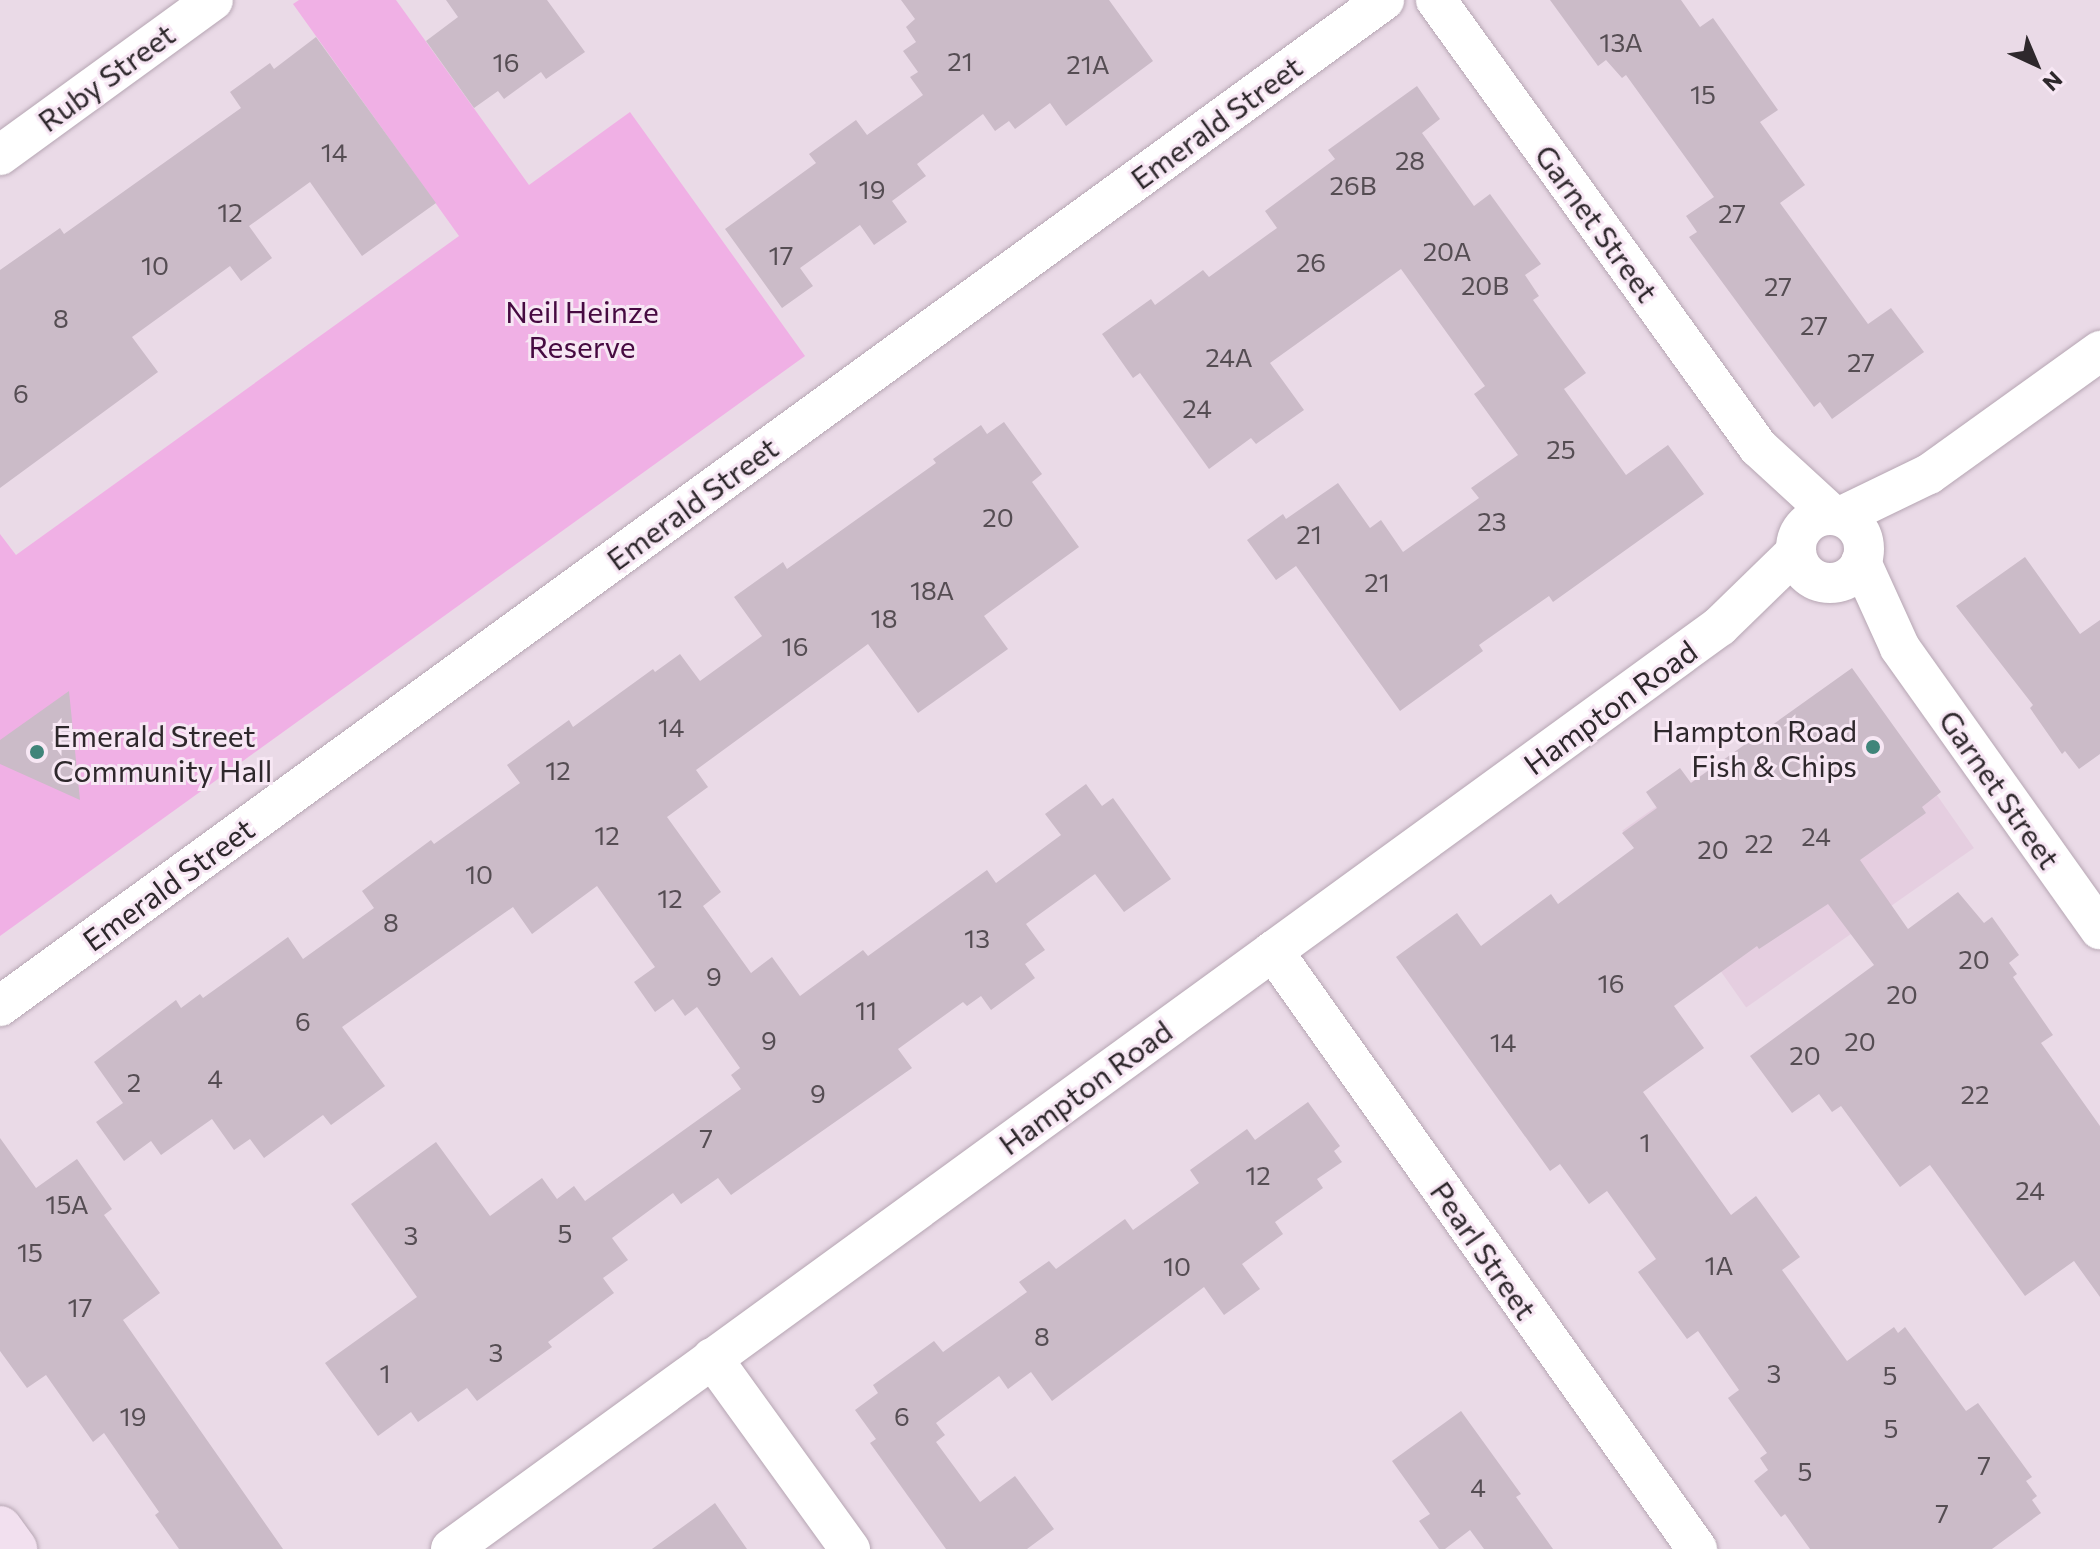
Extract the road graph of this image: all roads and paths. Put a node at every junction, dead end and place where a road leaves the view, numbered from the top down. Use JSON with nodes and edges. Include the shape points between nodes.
{"nodes":[{"id":1,"x":213,"y":0,"type":"edge"},
{"id":2,"x":1384,"y":0,"type":"edge"},
{"id":3,"x":1436,"y":0,"type":"edge"},
{"id":4,"x":0,"y":155,"type":"edge"},
{"id":5,"x":2100,"y":351,"type":"edge"},
{"id":6,"x":1830,"y":549,"type":"junction"},
{"id":7,"x":2100,"y":929,"type":"edge"},
{"id":8,"x":1273,"y":951,"type":"junction"},
{"id":9,"x":0,"y":1006,"type":"edge"},
{"id":10,"x":712,"y":1358,"type":"junction"},
{"id":11,"x":0,"y":1528,"type":"edge"},
{"id":12,"x":15,"y":1549,"type":"edge"},
{"id":13,"x":451,"y":1549,"type":"edge"},
{"id":14,"x":850,"y":1549,"type":"edge"},
{"id":15,"x":1697,"y":1549,"type":"edge"}],
"edges":[{"from":1,"to":4,"type":"street","name":"Ruby Street"},
{"from":2,"to":9,"type":"street","name":"Emerald Street"},
{"from":3,"to":6,"type":"street","name":"Garnet Street"},
{"from":5,"to":6,"type":"street","name":"Hampton Road"},
{"from":6,"to":7,"type":"street","name":"Garnet Street"},
{"from":6,"to":8,"type":"street","name":"Hampton Road"},
{"from":8,"to":10,"type":"street","name":"Hampton Road"},
{"from":8,"to":15,"type":"street","name":"Pearl Street"},
{"from":10,"to":13,"type":"street","name":"Hampton Road"},
{"from":10,"to":14,"type":"street"},
{"from":11,"to":12,"type":"main road"}]}
